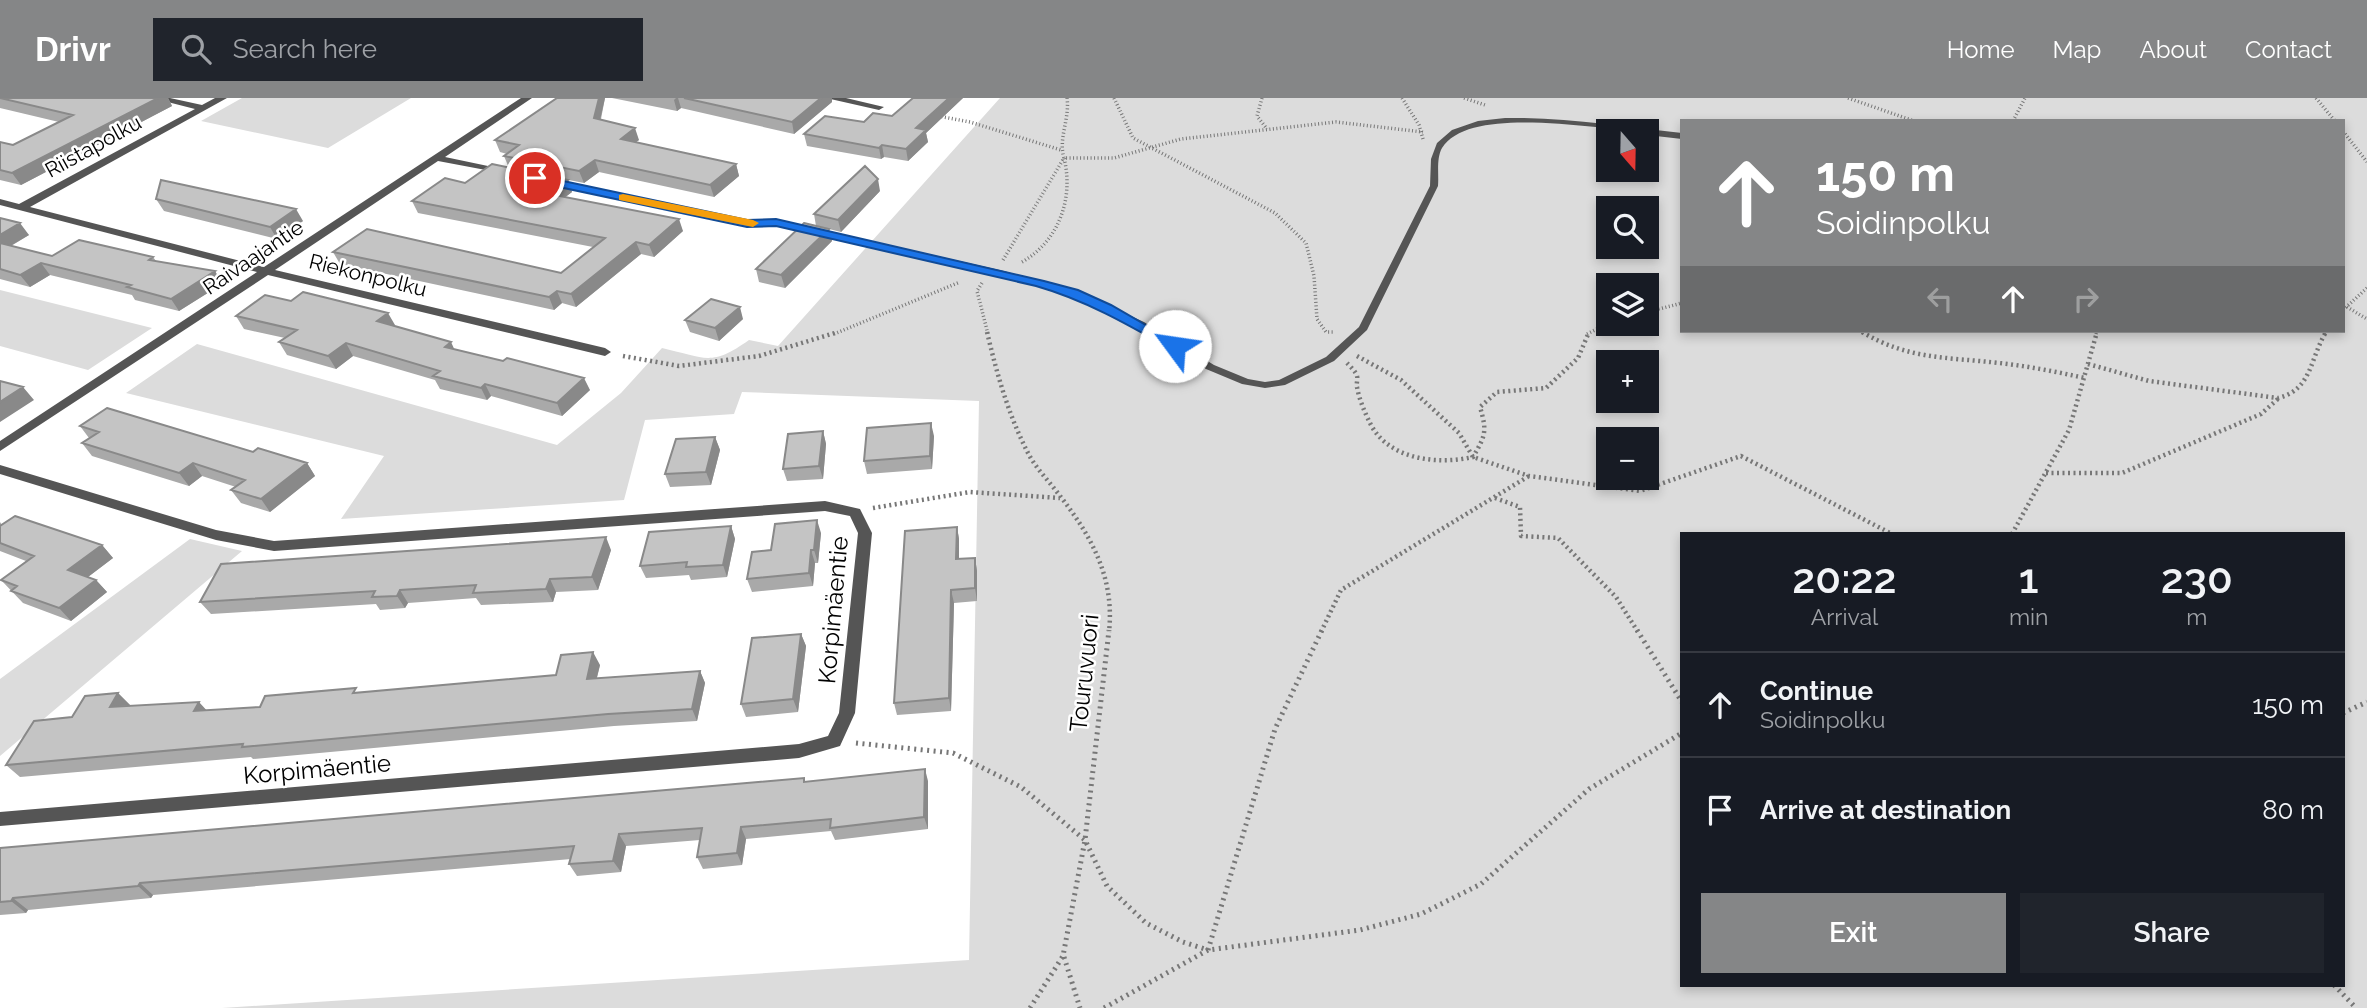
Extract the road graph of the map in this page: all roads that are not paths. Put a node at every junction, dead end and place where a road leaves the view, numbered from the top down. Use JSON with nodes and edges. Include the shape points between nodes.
{"nodes":[{"id":1,"x":157,"y":98,"type":"edge"},
{"id":2,"x":222,"y":98,"type":"edge"},
{"id":3,"x":527,"y":98,"type":"edge"},
{"id":4,"x":831,"y":98,"type":"edge"},
{"id":5,"x":879,"y":107,"type":"dead end"},
{"id":6,"x":202,"y":108,"type":"junction"},
{"id":7,"x":1596,"y":126,"type":"edge"},
{"id":8,"x":1659,"y":134,"type":"edge"},
{"id":9,"x":1680,"y":136,"type":"edge"},
{"id":10,"x":436,"y":158,"type":"junction"},
{"id":11,"x":509,"y":173,"type":"edge"},
{"id":12,"x":548,"y":181,"type":"edge"},
{"id":13,"x":0,"y":202,"type":"edge"},
{"id":14,"x":20,"y":207,"type":"junction"},
{"id":15,"x":747,"y":223,"type":"joint"},
{"id":16,"x":267,"y":271,"type":"junction"},
{"id":17,"x":605,"y":352,"type":"road end"},
{"id":18,"x":0,"y":447,"type":"edge"},
{"id":19,"x":0,"y":469,"type":"edge"},
{"id":20,"x":0,"y":819,"type":"edge"}],
"edges":[{"from":1,"to":6,"type":"street"},
{"from":2,"to":6,"type":"street","name":"Riistapolku"},
{"from":3,"to":10,"type":"street","name":"Raivaajantie"},
{"from":4,"to":5,"type":"street"},
{"from":6,"to":14,"type":"street","name":"Riistapolku"},
{"from":7,"to":15,"type":"lane","via":[[1525,118],[1484,123],[1453,134],[1440,145],[1434,186],[1363,328],[1330,359],[1265,386],[1210,367],[1140,324],[1073,293],[776,223]]},
{"from":8,"to":9,"type":"lane"},
{"from":10,"to":11,"type":"street"},
{"from":10,"to":16,"type":"street","name":"Raivaajantie"},
{"from":12,"to":15,"type":"street"},
{"from":13,"to":14,"type":"street","name":"Riekonpolku"},
{"from":14,"to":16,"type":"street","name":"Riekonpolku"},
{"from":16,"to":17,"type":"street","name":"Riekonpolku"},
{"from":16,"to":18,"type":"street","name":"Raivaajantie"},
{"from":19,"to":20,"type":"street","name":"Korpimäentie","via":[[216,535],[274,546],[825,506],[855,512],[865,533],[847,713],[834,741],[799,751]]}]}
